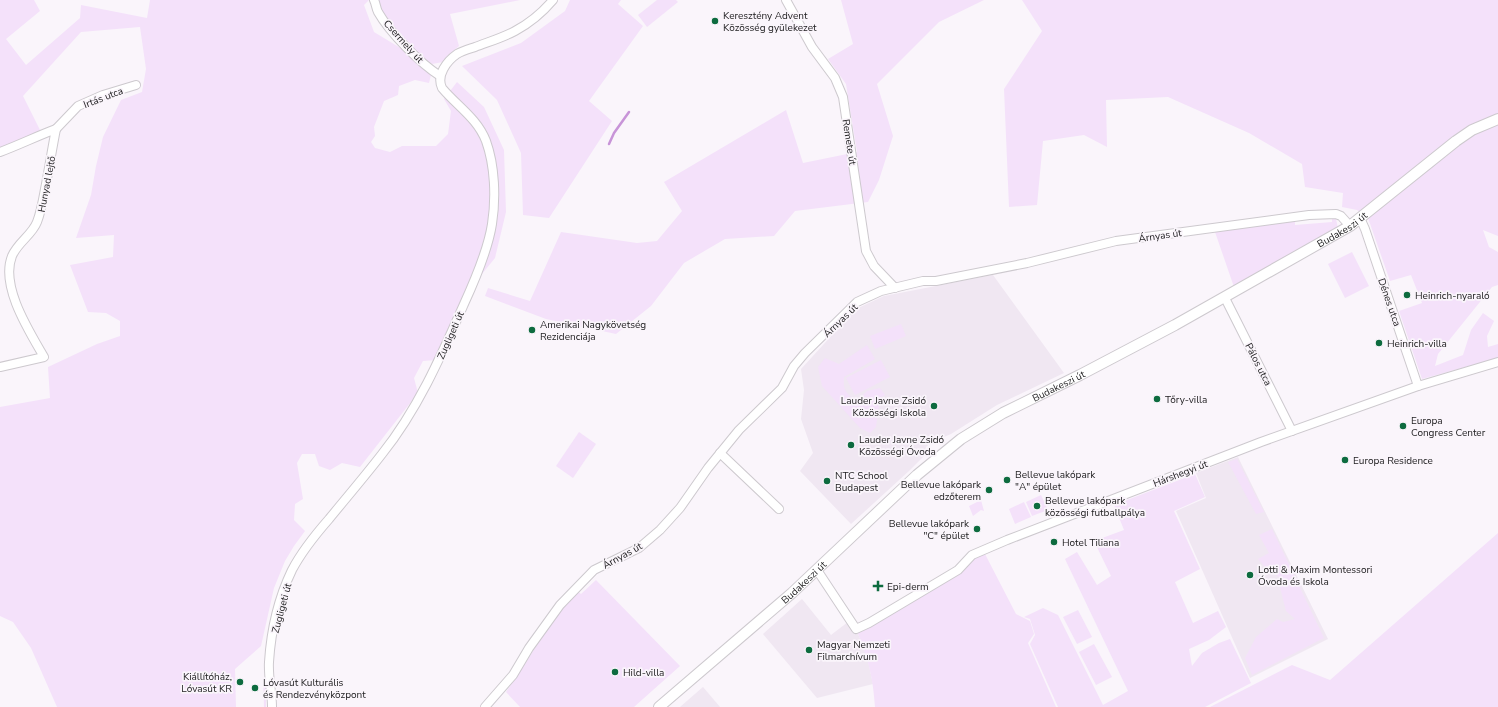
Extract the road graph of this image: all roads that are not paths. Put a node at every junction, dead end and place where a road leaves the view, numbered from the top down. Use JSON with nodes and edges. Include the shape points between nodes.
{"nodes":[{"id":1,"x":374,"y":0,"type":"edge"},
{"id":2,"x":552,"y":0,"type":"edge"},
{"id":3,"x":786,"y":0,"type":"edge"},
{"id":4,"x":440,"y":76,"type":"junction"},
{"id":5,"x":136,"y":85,"type":"dead end"},
{"id":6,"x":1498,"y":119,"type":"edge"},
{"id":7,"x":56,"y":129,"type":"junction"},
{"id":8,"x":0,"y":152,"type":"edge"},
{"id":9,"x":1360,"y":218,"type":"junction"},
{"id":10,"x":1350,"y":226,"type":"junction"},
{"id":11,"x":895,"y":288,"type":"junction"},
{"id":12,"x":1225,"y":298,"type":"junction"},
{"id":13,"x":1498,"y":362,"type":"edge"},
{"id":14,"x":0,"y":367,"type":"edge"},
{"id":15,"x":1418,"y":386,"type":"junction"},
{"id":16,"x":1292,"y":432,"type":"junction"},
{"id":17,"x":720,"y":453,"type":"junction"},
{"id":18,"x":779,"y":508,"type":"dead end"},
{"id":19,"x":817,"y":570,"type":"junction"},
{"id":20,"x":272,"y":707,"type":"edge"},
{"id":21,"x":485,"y":707,"type":"edge"},
{"id":22,"x":658,"y":707,"type":"edge"}],
"edges":[{"from":1,"to":4,"type":"street","name":"Csermely út","via":[[378,11],[395,34]]},
{"from":2,"to":4,"type":"street","via":[[530,22],[458,54],[443,69]]},
{"from":3,"to":11,"type":"street","name":"Remete út","via":[[812,47],[835,78],[843,97],[866,251],[874,266]]},
{"from":4,"to":20,"type":"street","name":"Zugligeti út","via":[[442,88],[480,129],[490,157],[494,189],[492,225],[486,249],[470,291],[422,394],[383,453],[304,550],[292,570],[283,592],[269,662]]},
{"from":5,"to":7,"type":"street","name":"Irtás utca","via":[[78,106]]},
{"from":6,"to":9,"type":"main road","name":"Budakeszi út","via":[[1472,130],[1456,141]]},
{"from":7,"to":8,"type":"street"},
{"from":7,"to":14,"type":"street","name":"Hunyad lejtő","via":[[40,214],[33,229],[16,247],[9,266],[13,297],[44,357]]},
{"from":9,"to":10,"type":"main road","name":"Budakeszi út"},
{"from":9,"to":15,"type":"street","name":"Dénes utca"},
{"from":10,"to":11,"type":"street","name":"Árnyas út","via":[[1336,214],[1309,215],[1116,241],[1027,263]]},
{"from":10,"to":12,"type":"main road","name":"Budakeszi út"},
{"from":11,"to":17,"type":"street","name":"Árnyas út","via":[[881,291],[857,302],[805,353],[794,366],[782,388],[739,430]]},
{"from":12,"to":16,"type":"street","name":"Pálos utca"},
{"from":12,"to":19,"type":"main road","name":"Budakeszi út","via":[[1013,407],[961,439],[917,475]]},
{"from":13,"to":15,"type":"street","name":"Hárshegyi út"},
{"from":15,"to":16,"type":"street","name":"Hárshegyi út"},
{"from":16,"to":19,"type":"street","name":"Hárshegyi út","via":[[972,555],[958,570],[856,629]]},
{"from":17,"to":18,"type":"street"},
{"from":17,"to":21,"type":"street","name":"Árnyas út","via":[[680,508],[660,530],[639,548],[594,570],[565,599],[528,648],[512,676]]},
{"from":19,"to":22,"type":"main road","name":"Budakeszi út"}]}
